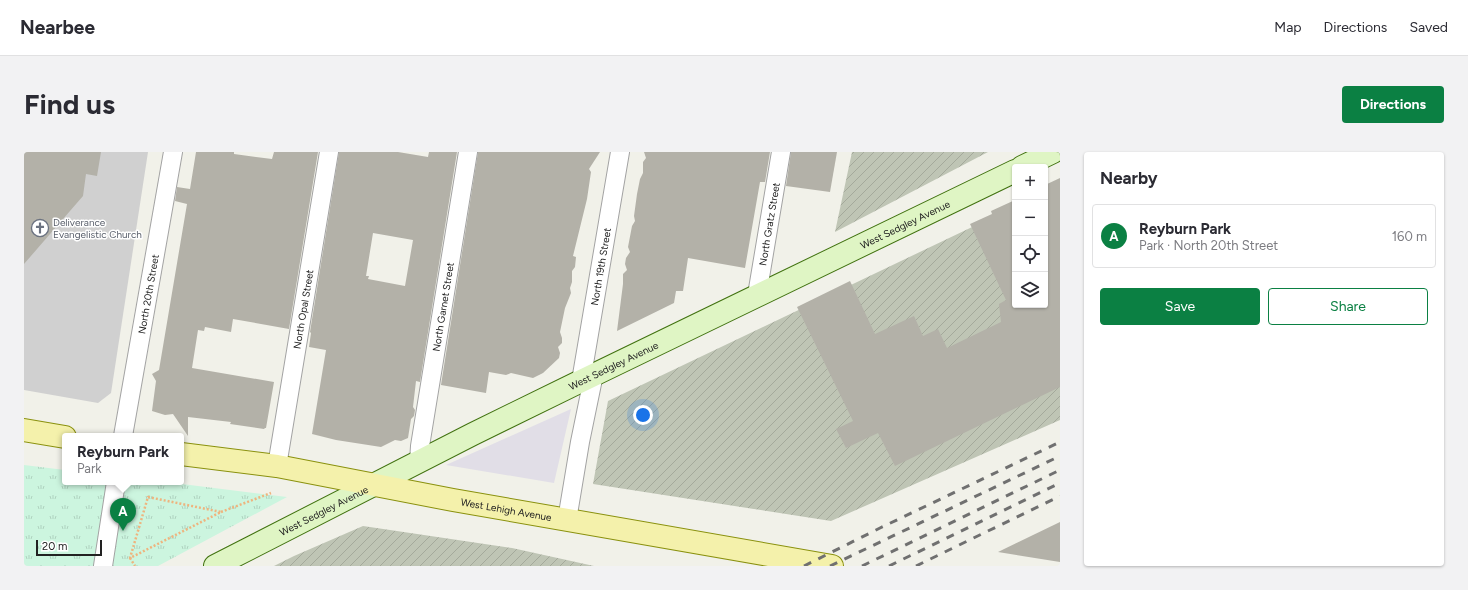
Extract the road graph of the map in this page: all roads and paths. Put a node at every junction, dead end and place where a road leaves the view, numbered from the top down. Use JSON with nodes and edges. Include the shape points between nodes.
{"nodes":[{"id":1,"x":173,"y":152,"type":"edge"},
{"id":2,"x":329,"y":152,"type":"edge"},
{"id":3,"x":468,"y":152,"type":"edge"},
{"id":4,"x":620,"y":152,"type":"edge"},
{"id":5,"x":781,"y":152,"type":"edge"},
{"id":6,"x":1053,"y":152,"type":"edge"},
{"id":7,"x":1028,"y":164,"type":"edge"},
{"id":8,"x":1012,"y":172,"type":"edge"},
{"id":9,"x":757,"y":295,"type":"junction"},
{"id":10,"x":587,"y":378,"type":"junction"},
{"id":11,"x":24,"y":430,"type":"edge"},
{"id":12,"x":124,"y":433,"type":"edge"},
{"id":13,"x":62,"y":436,"type":"edge"},
{"id":14,"x":184,"y":454,"type":"edge"},
{"id":15,"x":419,"y":462,"type":"junction"},
{"id":16,"x":277,"y":466,"type":"junction"},
{"id":17,"x":116,"y":485,"type":"edge"},
{"id":18,"x":373,"y":485,"type":"junction"},
{"id":19,"x":271,"y":493,"type":"dead end"},
{"id":20,"x":221,"y":512,"type":"junction"},
{"id":21,"x":567,"y":520,"type":"junction"},
{"id":22,"x":130,"y":558,"type":"junction"},
{"id":23,"x":103,"y":566,"type":"edge"},
{"id":24,"x":135,"y":566,"type":"edge"},
{"id":25,"x":215,"y":566,"type":"edge"},
{"id":26,"x":832,"y":566,"type":"edge"}],
"edges":[{"from":1,"to":12,"type":"street","name":"North 20th Street"},
{"from":2,"to":16,"type":"street","name":"North Opal Street"},
{"from":3,"to":15,"type":"street","name":"North Garnet Street"},
{"from":4,"to":10,"type":"street","name":"North 19th Street"},
{"from":5,"to":9,"type":"street","name":"North Gratz Street"},
{"from":6,"to":7,"type":"street"},
{"from":8,"to":9,"type":"street","name":"West Sedgley Avenue"},
{"from":9,"to":10,"type":"street","name":"West Sedgley Avenue"},
{"from":10,"to":15,"type":"street","name":"West Sedgley Avenue"},
{"from":10,"to":21,"type":"street","name":"North 19th Street"},
{"from":11,"to":13,"type":"main road"},
{"from":14,"to":16,"type":"main road","name":"West Lehigh Avenue"},
{"from":15,"to":18,"type":"street","name":"West Sedgley Avenue"},
{"from":16,"to":18,"type":"main road","name":"West Lehigh Avenue"},
{"from":17,"to":23,"type":"street"},
{"from":18,"to":21,"type":"main road","name":"West Lehigh Avenue"},
{"from":18,"to":25,"type":"street","name":"West Sedgley Avenue"},
{"from":19,"to":20,"type":"path"},
{"from":20,"to":22,"type":"path"},
{"from":20,"to":22,"type":"path","via":[[148,497]]},
{"from":21,"to":26,"type":"main road","name":"West Lehigh Avenue"},
{"from":22,"to":24,"type":"path"}]}
